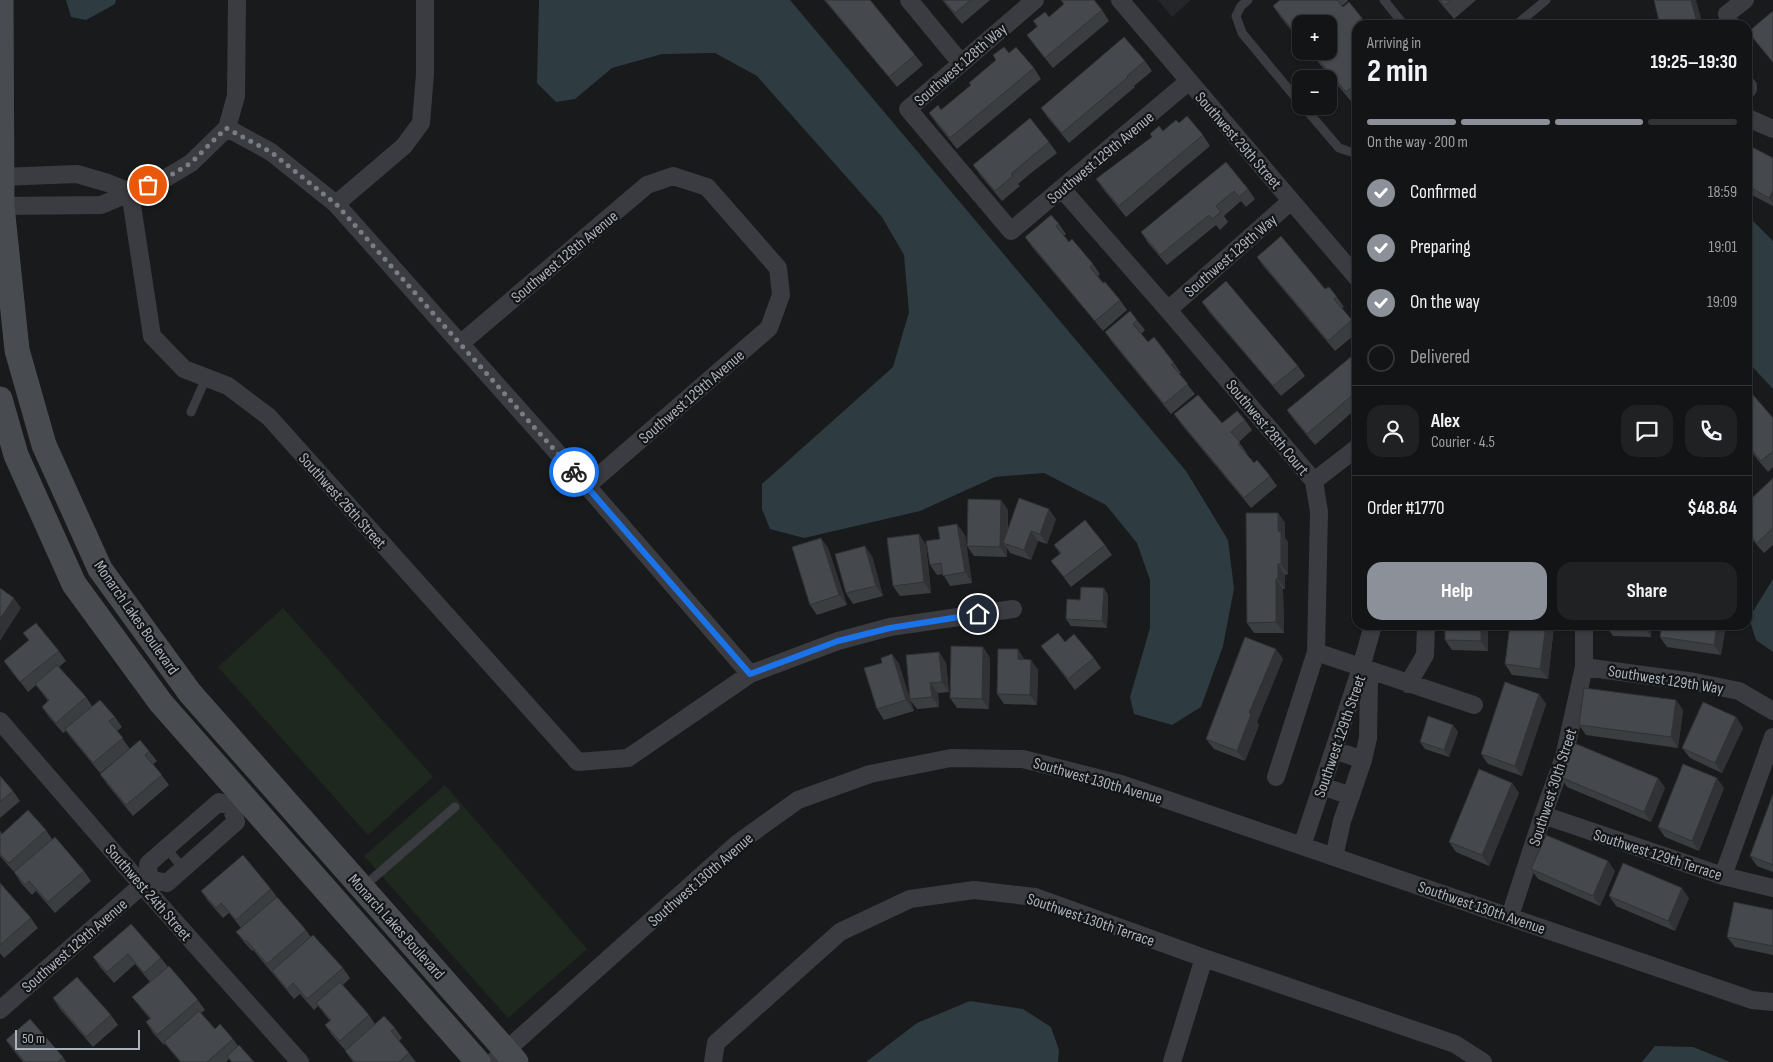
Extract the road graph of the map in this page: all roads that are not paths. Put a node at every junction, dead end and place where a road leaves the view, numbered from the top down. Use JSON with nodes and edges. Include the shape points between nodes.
{"nodes":[{"id":1,"x":1,"y":0,"type":"edge"},
{"id":2,"x":237,"y":0,"type":"edge"},
{"id":3,"x":425,"y":0,"type":"edge"},
{"id":4,"x":909,"y":0,"type":"edge"},
{"id":5,"x":1035,"y":0,"type":"edge"},
{"id":6,"x":1120,"y":0,"type":"edge"},
{"id":7,"x":1248,"y":0,"type":"edge"},
{"id":8,"x":1384,"y":0,"type":"edge"},
{"id":9,"x":1546,"y":0,"type":"edge"},
{"id":10,"x":1745,"y":0,"type":"edge"},
{"id":11,"x":1400,"y":20,"type":"edge"},
{"id":12,"x":1522,"y":20,"type":"edge"},
{"id":13,"x":1729,"y":20,"type":"edge"},
{"id":14,"x":961,"y":63,"type":"junction"},
{"id":15,"x":1188,"y":82,"type":"junction"},
{"id":16,"x":1292,"y":93,"type":"edge"},
{"id":17,"x":1311,"y":115,"type":"edge"},
{"id":18,"x":1752,"y":120,"type":"edge"},
{"id":19,"x":226,"y":128,"type":"junction"},
{"id":20,"x":1773,"y":129,"type":"edge"},
{"id":21,"x":1352,"y":152,"type":"edge"},
{"id":22,"x":1,"y":176,"type":"edge"},
{"id":23,"x":673,"y":176,"type":"joint"},
{"id":24,"x":1062,"y":189,"type":"junction"},
{"id":25,"x":130,"y":192,"type":"junction"},
{"id":26,"x":1292,"y":201,"type":"junction"},
{"id":27,"x":336,"y":204,"type":"junction"},
{"id":28,"x":1,"y":206,"type":"edge"},
{"id":29,"x":1011,"y":231,"type":"joint"},
{"id":30,"x":1352,"y":272,"type":"edge"},
{"id":31,"x":1168,"y":310,"type":"junction"},
{"id":32,"x":460,"y":344,"type":"junction"},
{"id":33,"x":206,"y":378,"type":"junction"},
{"id":34,"x":0,"y":399,"type":"edge"},
{"id":35,"x":191,"y":412,"type":"dead end"},
{"id":36,"x":1352,"y":452,"type":"edge"},
{"id":37,"x":1314,"y":481,"type":"junction"},
{"id":38,"x":587,"y":486,"type":"junction"},
{"id":39,"x":1013,"y":609,"type":"dead end"},
{"id":40,"x":1372,"y":630,"type":"edge"},
{"id":41,"x":1426,"y":630,"type":"edge"},
{"id":42,"x":1584,"y":630,"type":"edge"},
{"id":43,"x":1316,"y":652,"type":"junction"},
{"id":44,"x":1584,"y":667,"type":"junction"},
{"id":45,"x":1361,"y":668,"type":"junction"},
{"id":46,"x":750,"y":674,"type":"junction"},
{"id":47,"x":1408,"y":684,"type":"junction"},
{"id":48,"x":1474,"y":705,"type":"dead end"},
{"id":49,"x":1773,"y":711,"type":"edge"},
{"id":50,"x":0,"y":721,"type":"edge"},
{"id":51,"x":1773,"y":737,"type":"edge"},
{"id":52,"x":1334,"y":750,"type":"junction"},
{"id":53,"x":1363,"y":760,"type":"junction"},
{"id":54,"x":1276,"y":777,"type":"dead end"},
{"id":55,"x":1322,"y":786,"type":"junction"},
{"id":56,"x":249,"y":790,"type":"junction"},
{"id":57,"x":1351,"y":796,"type":"junction"},
{"id":58,"x":455,"y":807,"type":"dead end"},
{"id":59,"x":1543,"y":816,"type":"junction"},
{"id":60,"x":1302,"y":846,"type":"junction"},
{"id":61,"x":166,"y":848,"type":"junction"},
{"id":62,"x":1334,"y":857,"type":"junction"},
{"id":63,"x":183,"y":868,"type":"junction"},
{"id":64,"x":1723,"y":876,"type":"junction"},
{"id":65,"x":146,"y":882,"type":"junction"},
{"id":66,"x":362,"y":888,"type":"junction"},
{"id":67,"x":1773,"y":888,"type":"edge"},
{"id":68,"x":1510,"y":916,"type":"junction"},
{"id":69,"x":1204,"y":958,"type":"junction"},
{"id":70,"x":1773,"y":1002,"type":"edge"},
{"id":71,"x":0,"y":1010,"type":"edge"},
{"id":72,"x":505,"y":1058,"type":"edge"},
{"id":73,"x":300,"y":1062,"type":"edge"},
{"id":74,"x":478,"y":1062,"type":"edge"},
{"id":75,"x":713,"y":1062,"type":"edge"},
{"id":76,"x":1172,"y":1062,"type":"edge"},
{"id":77,"x":1483,"y":1062,"type":"edge"}],
"edges":[{"from":1,"to":22,"type":"street","name":"Monarch Lakes Boulevard"},
{"from":2,"to":19,"type":"street","via":[[236,96]]},
{"from":3,"to":27,"type":"street","via":[[426,74],[422,123],[404,146]]},
{"from":4,"to":14,"type":"street"},
{"from":5,"to":14,"type":"street","name":"Southwest 128th Way"},
{"from":6,"to":15,"type":"street","name":"Southwest 29th Street"},
{"from":7,"to":16,"type":"lane","via":[[1236,16],[1242,33]]},
{"from":8,"to":11,"type":"lane"},
{"from":9,"to":12,"type":"lane"},
{"from":10,"to":13,"type":"street","via":[[1727,14]]},
{"from":14,"to":29,"type":"street","name":"Southwest 128th Way","via":[[908,109]]},
{"from":15,"to":24,"type":"street","name":"Southwest 129th Avenue"},
{"from":15,"to":26,"type":"street","name":"Southwest 29th Street"},
{"from":17,"to":21,"type":"lane","via":[[1339,148]]},
{"from":18,"to":20,"type":"street"},
{"from":19,"to":25,"type":"street","via":[[191,163],[166,178]]},
{"from":19,"to":27,"type":"street","via":[[271,152]]},
{"from":22,"to":25,"type":"street","via":[[77,174]]},
{"from":22,"to":28,"type":"street","name":"Monarch Lakes Boulevard"},
{"from":23,"to":32,"type":"street","name":"Southwest 128th Avenue","via":[[647,185]]},
{"from":23,"to":38,"type":"street","name":"Southwest 129th Avenue","via":[[707,188],[778,268],[780,295],[769,328]]},
{"from":24,"to":29,"type":"street","name":"Southwest 129th Avenue"},
{"from":24,"to":31,"type":"street","name":"Southwest 28th Court"},
{"from":25,"to":28,"type":"street","via":[[100,205]]},
{"from":25,"to":33,"type":"street","name":"Southwest 26th Street","via":[[152,336],[184,369]]},
{"from":26,"to":30,"type":"street","name":"Southwest 29th Street"},
{"from":26,"to":31,"type":"street","name":"Southwest 129th Way"},
{"from":27,"to":32,"type":"street"},
{"from":28,"to":56,"type":"street","name":"Monarch Lakes Boulevard","via":[[17,350],[44,445],[100,569],[190,693]]},
{"from":31,"to":37,"type":"street","name":"Southwest 28th Court"},
{"from":32,"to":38,"type":"street"},
{"from":33,"to":35,"type":"lane"},
{"from":33,"to":46,"type":"street","name":"Southwest 26th Street","via":[[228,386],[269,418],[578,762],[628,758]]},
{"from":34,"to":56,"type":"street","name":"Monarch Lakes Boulevard","via":[[16,455],[74,584],[161,703]]},
{"from":36,"to":37,"type":"street"},
{"from":37,"to":43,"type":"street","name":"Southwest 28th Court","via":[[1319,512]]},
{"from":38,"to":46,"type":"street"},
{"from":39,"to":46,"type":"street","via":[[890,628],[838,641]]},
{"from":40,"to":45,"type":"street"},
{"from":41,"to":47,"type":"street","via":[[1425,655]]},
{"from":42,"to":44,"type":"street","name":"Southwest 30th Street"},
{"from":43,"to":45,"type":"street"},
{"from":43,"to":54,"type":"street","name":"Southwest 28th Court"},
{"from":44,"to":49,"type":"street","name":"Southwest 129th Way","via":[[1738,691]]},
{"from":44,"to":59,"type":"street","name":"Southwest 30th Street","via":[[1564,758]]},
{"from":45,"to":47,"type":"street"},
{"from":45,"to":52,"type":"street","name":"Southwest 129th Street"},
{"from":45,"to":53,"type":"street","name":"Southwest 129th Street","via":[[1368,681],[1368,738]]},
{"from":47,"to":48,"type":"street"},
{"from":50,"to":65,"type":"street","name":"Southwest 24th Street"},
{"from":51,"to":64,"type":"street"},
{"from":52,"to":53,"type":"street"},
{"from":52,"to":55,"type":"street","name":"Southwest 129th Street"},
{"from":53,"to":57,"type":"street","name":"Southwest 129th Street"},
{"from":55,"to":57,"type":"street"},
{"from":55,"to":60,"type":"street","name":"Southwest 129th Street"},
{"from":56,"to":61,"type":"street","via":[[218,802]]},
{"from":56,"to":63,"type":"street","via":[[236,822]]},
{"from":56,"to":66,"type":"street","name":"Monarch Lakes Boulevard"},
{"from":56,"to":74,"type":"street","name":"Monarch Lakes Boulevard"},
{"from":57,"to":62,"type":"street","name":"Southwest 129th Street"},
{"from":58,"to":66,"type":"lane"},
{"from":59,"to":64,"type":"street","name":"Southwest 129th Terrace"},
{"from":59,"to":68,"type":"street","name":"Southwest 30th Street"},
{"from":60,"to":62,"type":"street","name":"Southwest 130th Avenue"},
{"from":60,"to":72,"type":"street","name":"Southwest 130th Avenue","via":[[1121,784],[1023,759],[951,758],[870,774],[798,800],[738,843]]},
{"from":61,"to":63,"type":"lane"},
{"from":61,"to":65,"type":"street","via":[[148,864]]},
{"from":62,"to":68,"type":"street","name":"Southwest 130th Avenue"},
{"from":63,"to":65,"type":"street","via":[[167,883]]},
{"from":64,"to":67,"type":"street","name":"Southwest 129th Terrace"},
{"from":65,"to":71,"type":"street","name":"Southwest 129th Avenue"},
{"from":65,"to":73,"type":"street","name":"Southwest 24th Street"},
{"from":66,"to":72,"type":"street","name":"Monarch Lakes Boulevard"},
{"from":68,"to":70,"type":"street","name":"Southwest 130th Avenue","via":[[1752,1000]]},
{"from":69,"to":75,"type":"street","name":"Southwest 130th Terrace","via":[[1035,897],[974,890],[910,899],[840,932],[716,1043]]},
{"from":69,"to":76,"type":"street"},
{"from":69,"to":77,"type":"street","name":"Southwest 130th Terrace","via":[[1455,1044]]}]}
